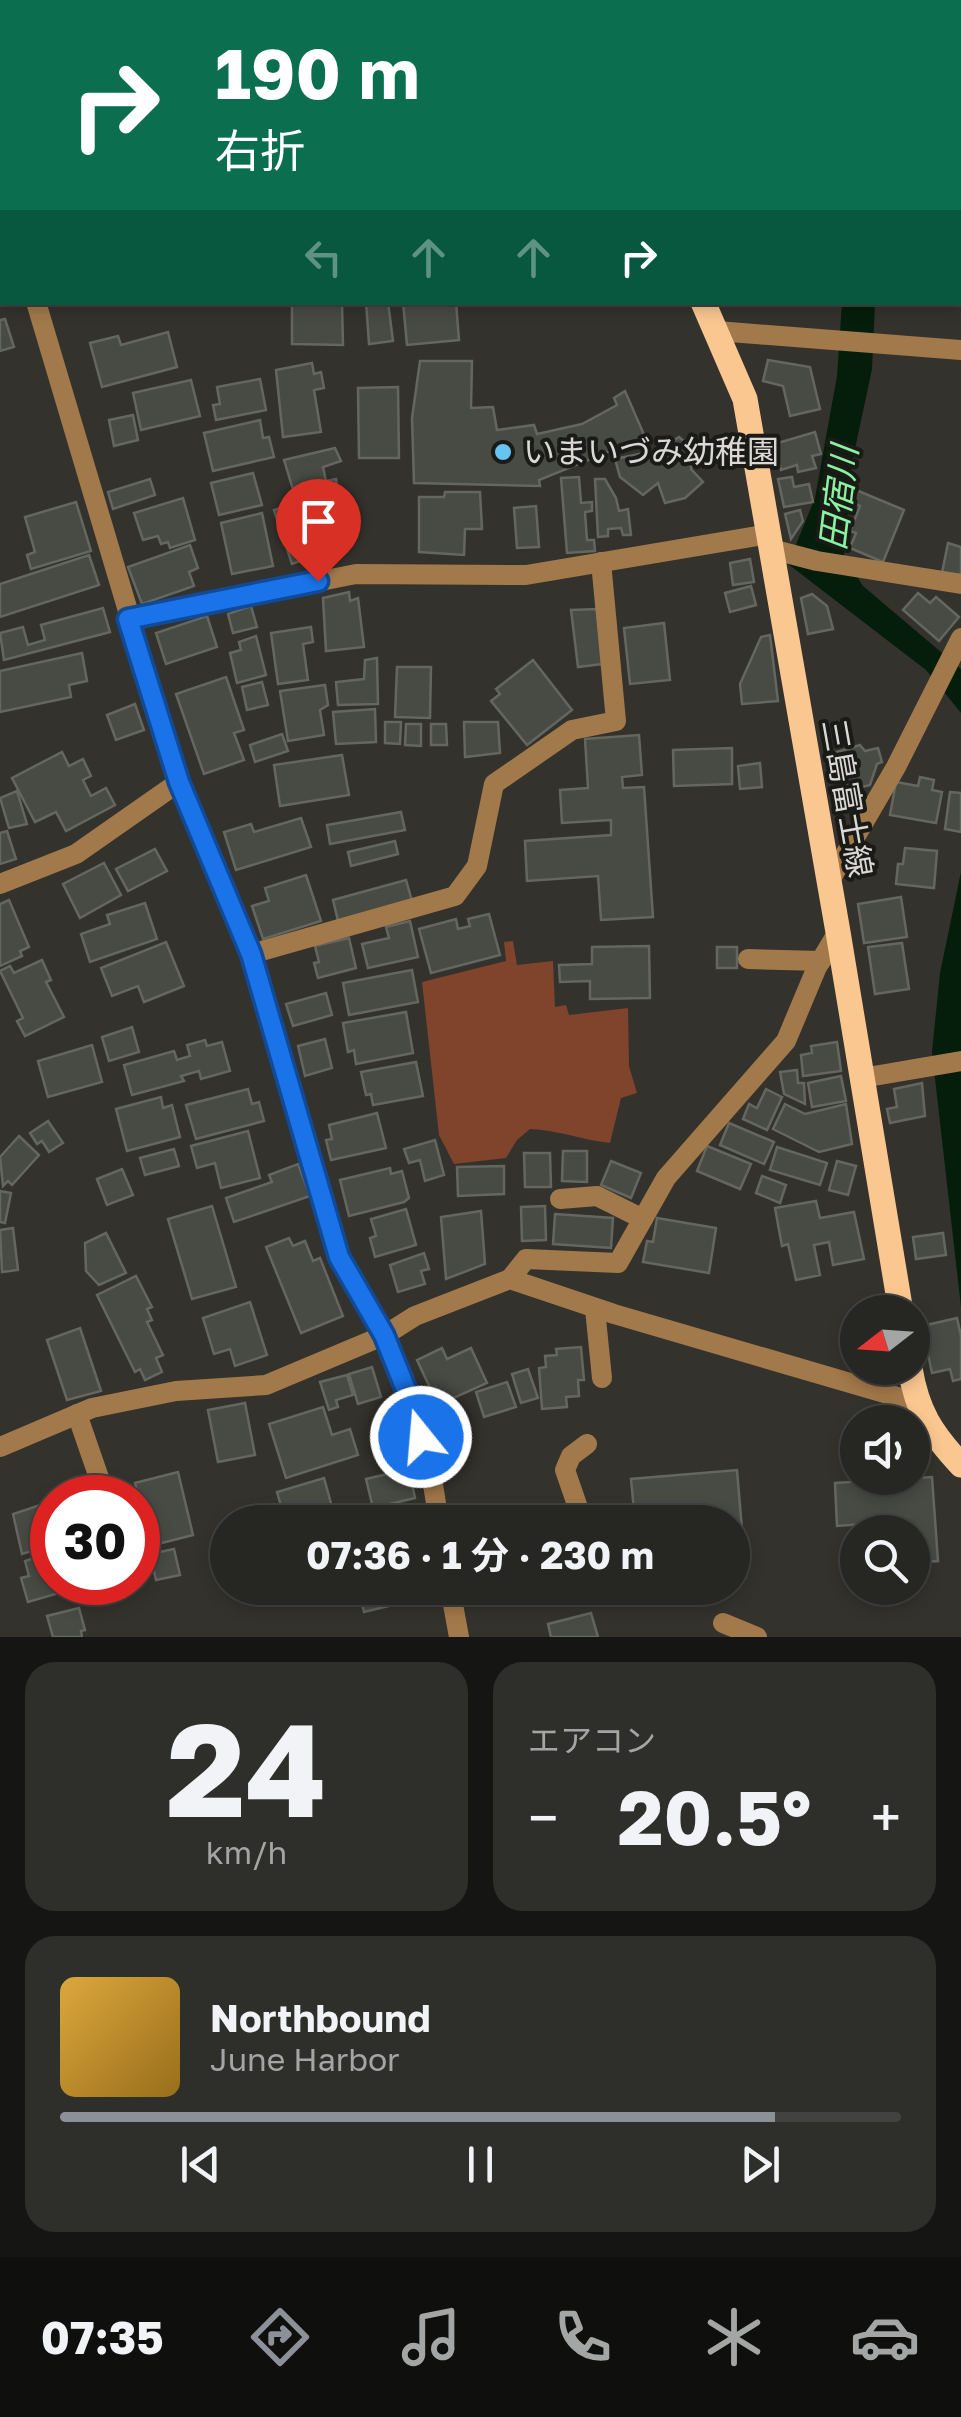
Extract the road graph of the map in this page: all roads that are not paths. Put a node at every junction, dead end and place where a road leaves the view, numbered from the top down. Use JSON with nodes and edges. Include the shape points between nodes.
{"nodes":[{"id":1,"x":37,"y":305,"type":"edge"},
{"id":2,"x":705,"y":305,"type":"edge"},
{"id":3,"x":716,"y":331,"type":"junction"},
{"id":4,"x":961,"y":350,"type":"edge"},
{"id":5,"x":774,"y":545,"type":"junction"},
{"id":6,"x":601,"y":562,"type":"junction"},
{"id":7,"x":961,"y":584,"type":"edge"},
{"id":8,"x":128,"y":619,"type":"junction"},
{"id":9,"x":958,"y":644,"type":"edge"},
{"id":10,"x":179,"y":782,"type":"junction"},
{"id":11,"x":829,"y":882,"type":"junction"},
{"id":12,"x":0,"y":884,"type":"edge"},
{"id":13,"x":838,"y":932,"type":"junction"},
{"id":14,"x":251,"y":954,"type":"junction"},
{"id":15,"x":748,"y":959,"type":"dead end"},
{"id":16,"x":821,"y":962,"type":"junction"},
{"id":17,"x":961,"y":1061,"type":"edge"},
{"id":18,"x":862,"y":1078,"type":"junction"},
{"id":19,"x":560,"y":1199,"type":"dead end"},
{"id":20,"x":643,"y":1219,"type":"junction"},
{"id":21,"x":510,"y":1279,"type":"junction"},
{"id":22,"x":897,"y":1295,"type":"edge"},
{"id":23,"x":596,"y":1308,"type":"junction"},
{"id":24,"x":384,"y":1335,"type":"junction"},
{"id":25,"x":602,"y":1378,"type":"dead end"},
{"id":26,"x":912,"y":1385,"type":"edge"},
{"id":27,"x":915,"y":1402,"type":"junction"},
{"id":28,"x":77,"y":1414,"type":"junction"},
{"id":29,"x":587,"y":1444,"type":"dead end"},
{"id":30,"x":0,"y":1447,"type":"edge"},
{"id":31,"x":961,"y":1465,"type":"edge"},
{"id":32,"x":98,"y":1475,"type":"edge"},
{"id":33,"x":437,"y":1505,"type":"edge"},
{"id":34,"x":577,"y":1505,"type":"edge"},
{"id":35,"x":453,"y":1605,"type":"edge"},
{"id":36,"x":723,"y":1623,"type":"dead end"},
{"id":37,"x":459,"y":1637,"type":"edge"},
{"id":38,"x":757,"y":1637,"type":"edge"}],
"edges":[{"from":1,"to":8,"type":"street"},
{"from":2,"to":3,"type":"main road","name":"三島富士線"},
{"from":3,"to":4,"type":"street"},
{"from":3,"to":5,"type":"main road","name":"三島富士線","via":[[745,400]]},
{"from":5,"to":6,"type":"street"},
{"from":5,"to":7,"type":"street","via":[[858,568]]},
{"from":5,"to":11,"type":"main road","name":"三島富士線"},
{"from":6,"to":8,"type":"street","via":[[526,575],[356,574]]},
{"from":6,"to":14,"type":"street","via":[[616,721],[572,730],[494,784],[477,866],[455,896]]},
{"from":8,"to":10,"type":"street"},
{"from":9,"to":11,"type":"street"},
{"from":10,"to":12,"type":"street","via":[[76,854]]},
{"from":10,"to":14,"type":"street"},
{"from":11,"to":13,"type":"main road","name":"三島富士線"},
{"from":13,"to":16,"type":"street"},
{"from":13,"to":18,"type":"main road","name":"三島富士線"},
{"from":14,"to":24,"type":"street","via":[[339,1257]]},
{"from":15,"to":16,"type":"street"},
{"from":16,"to":20,"type":"street","via":[[786,1041],[666,1178]]},
{"from":17,"to":18,"type":"street"},
{"from":18,"to":22,"type":"main road","name":"三島富士線"},
{"from":19,"to":20,"type":"street","via":[[596,1196]]},
{"from":20,"to":21,"type":"street","via":[[618,1264],[526,1259]]},
{"from":21,"to":23,"type":"street"},
{"from":21,"to":24,"type":"street"},
{"from":23,"to":25,"type":"street"},
{"from":23,"to":27,"type":"street"},
{"from":24,"to":28,"type":"street","via":[[266,1385],[176,1392]]},
{"from":24,"to":33,"type":"street","via":[[411,1402]]},
{"from":26,"to":27,"type":"main road"},
{"from":27,"to":31,"type":"main road"},
{"from":28,"to":30,"type":"street"},
{"from":28,"to":32,"type":"street"},
{"from":29,"to":34,"type":"street","via":[[564,1470]]},
{"from":35,"to":37,"type":"street"},
{"from":36,"to":38,"type":"street"}]}
